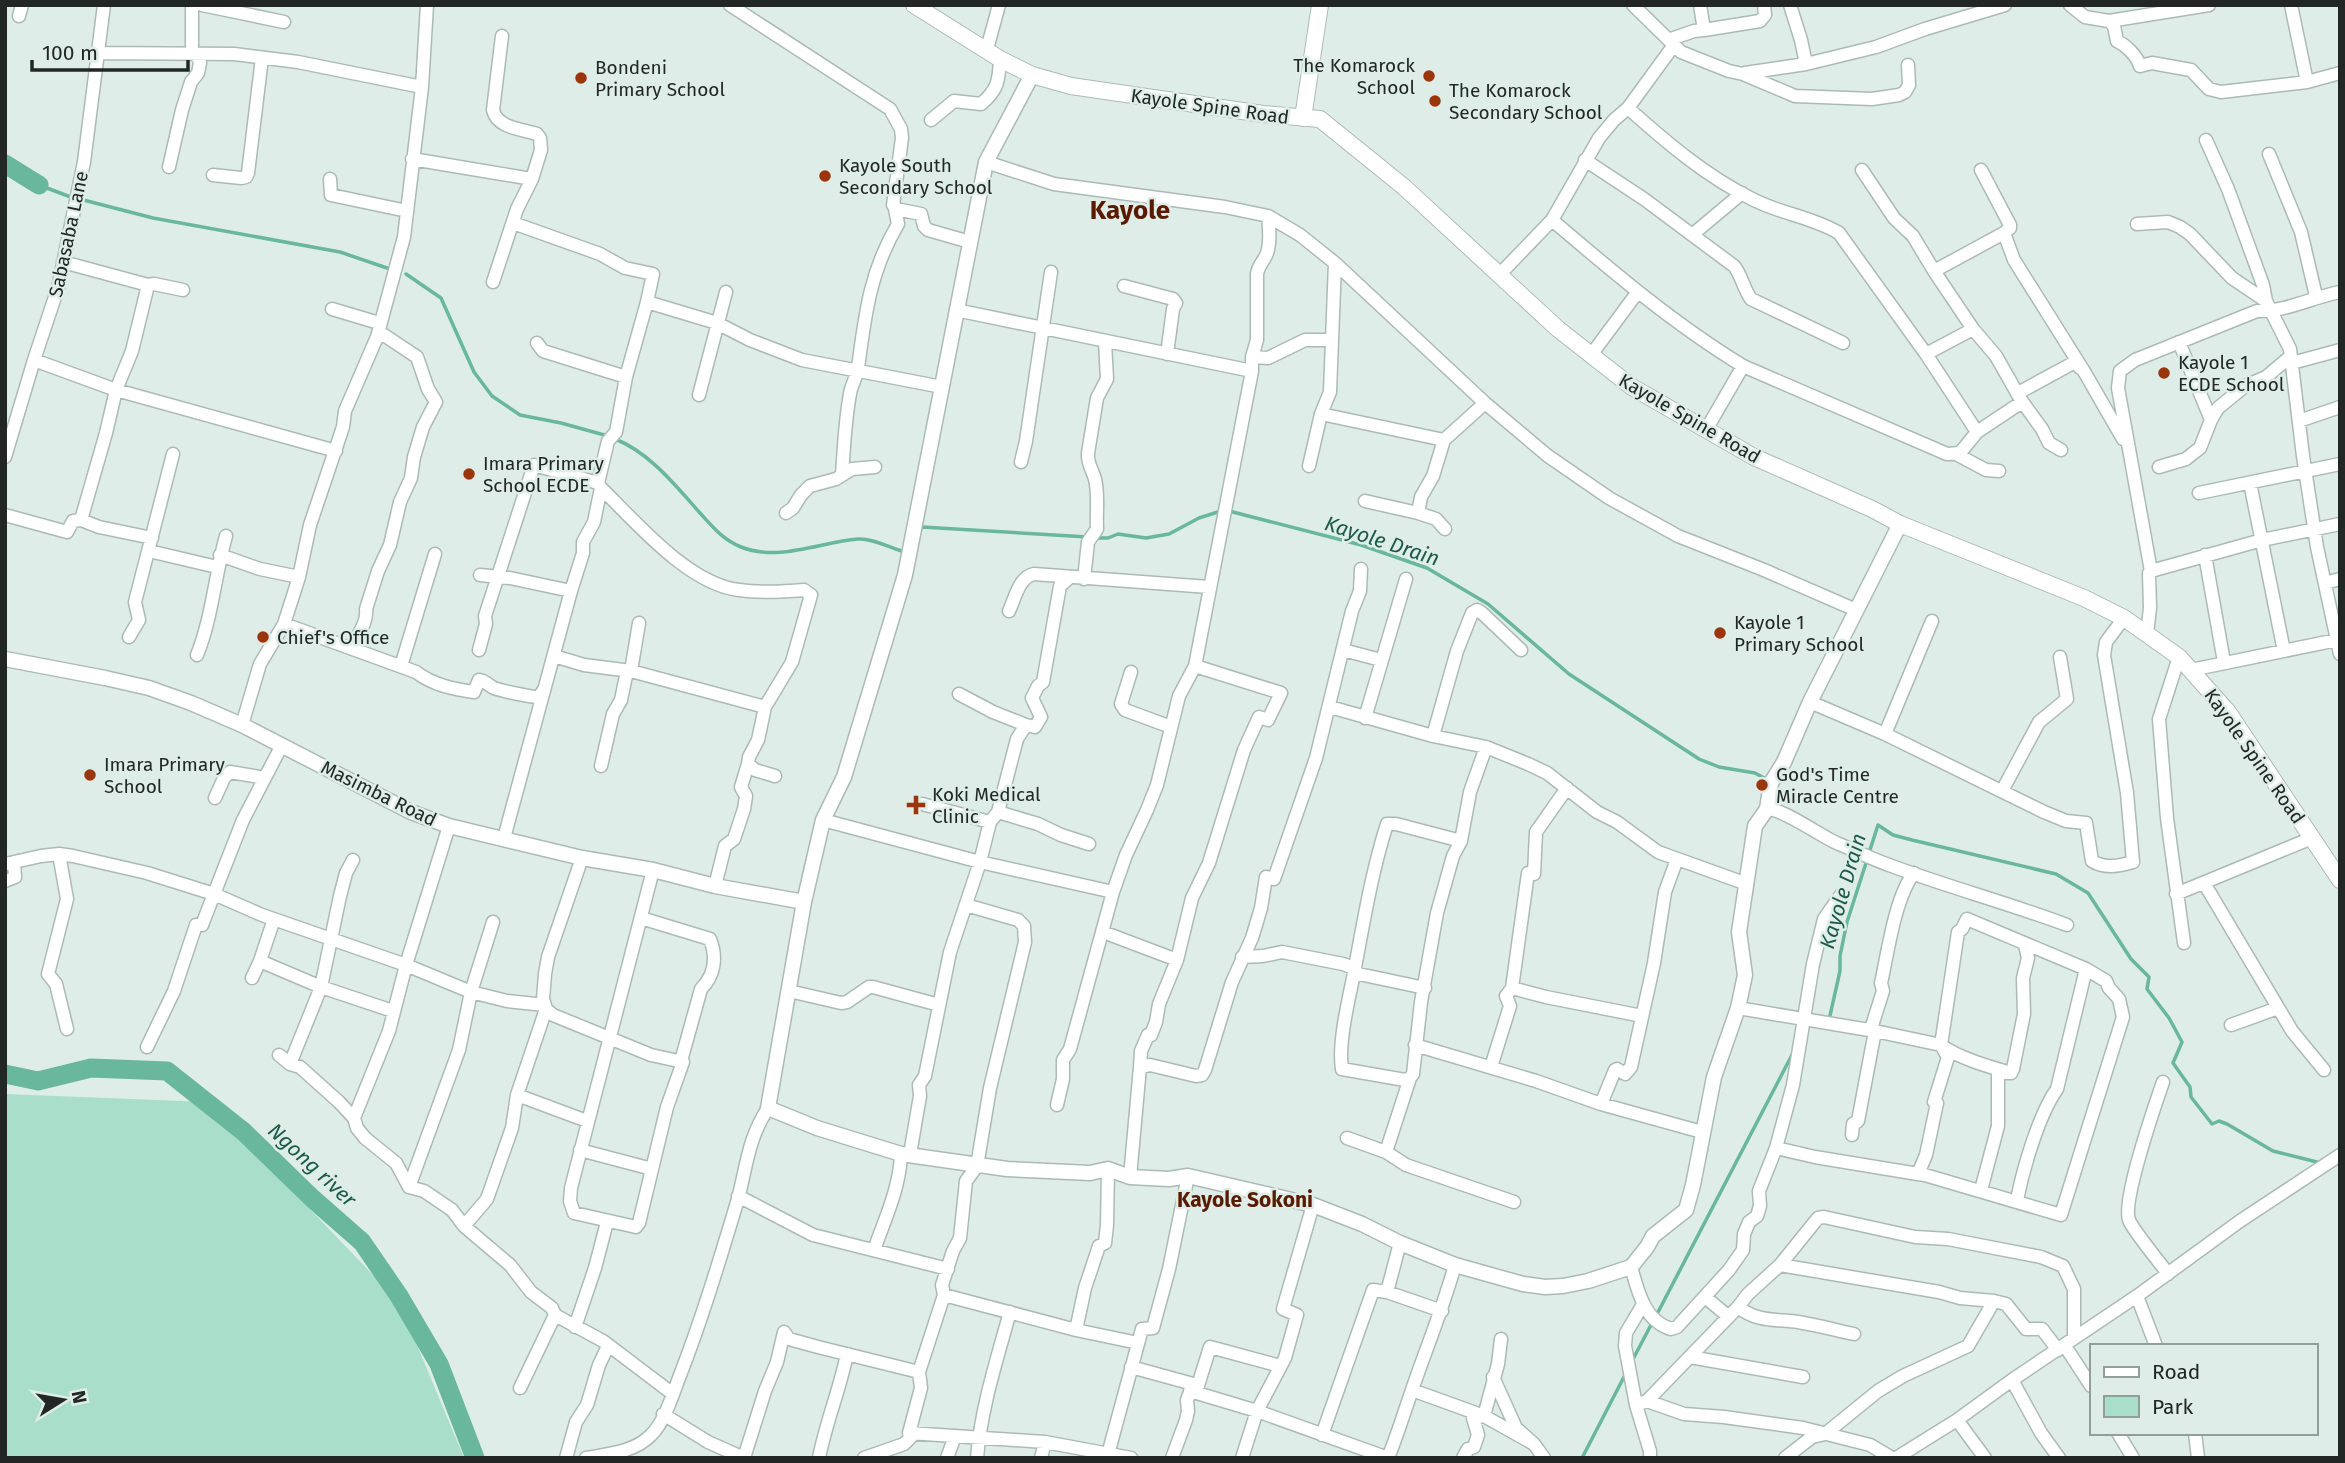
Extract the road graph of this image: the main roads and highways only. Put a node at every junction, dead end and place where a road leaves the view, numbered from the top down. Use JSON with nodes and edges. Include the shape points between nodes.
{"nodes":[{"id":1,"x":914,"y":5,"type":"edge"},
{"id":2,"x":1320,"y":5,"type":"edge"},
{"id":3,"x":1303,"y":118,"type":"junction"},
{"id":4,"x":2340,"y":880,"type":"edge"}],
"edges":[{"from":1,"to":3,"type":"main road","name":"Kayole Spine Road","via":[[1032,75],[1084,89]]},
{"from":2,"to":3,"type":"main road"},
{"from":3,"to":4,"type":"main road","name":"Kayole Spine Road","via":[[1320,119],[1336,131],[1558,329],[1632,387],[1754,457],[1900,524],[2084,598],[2124,618],[2179,657],[2228,712]]}]}
